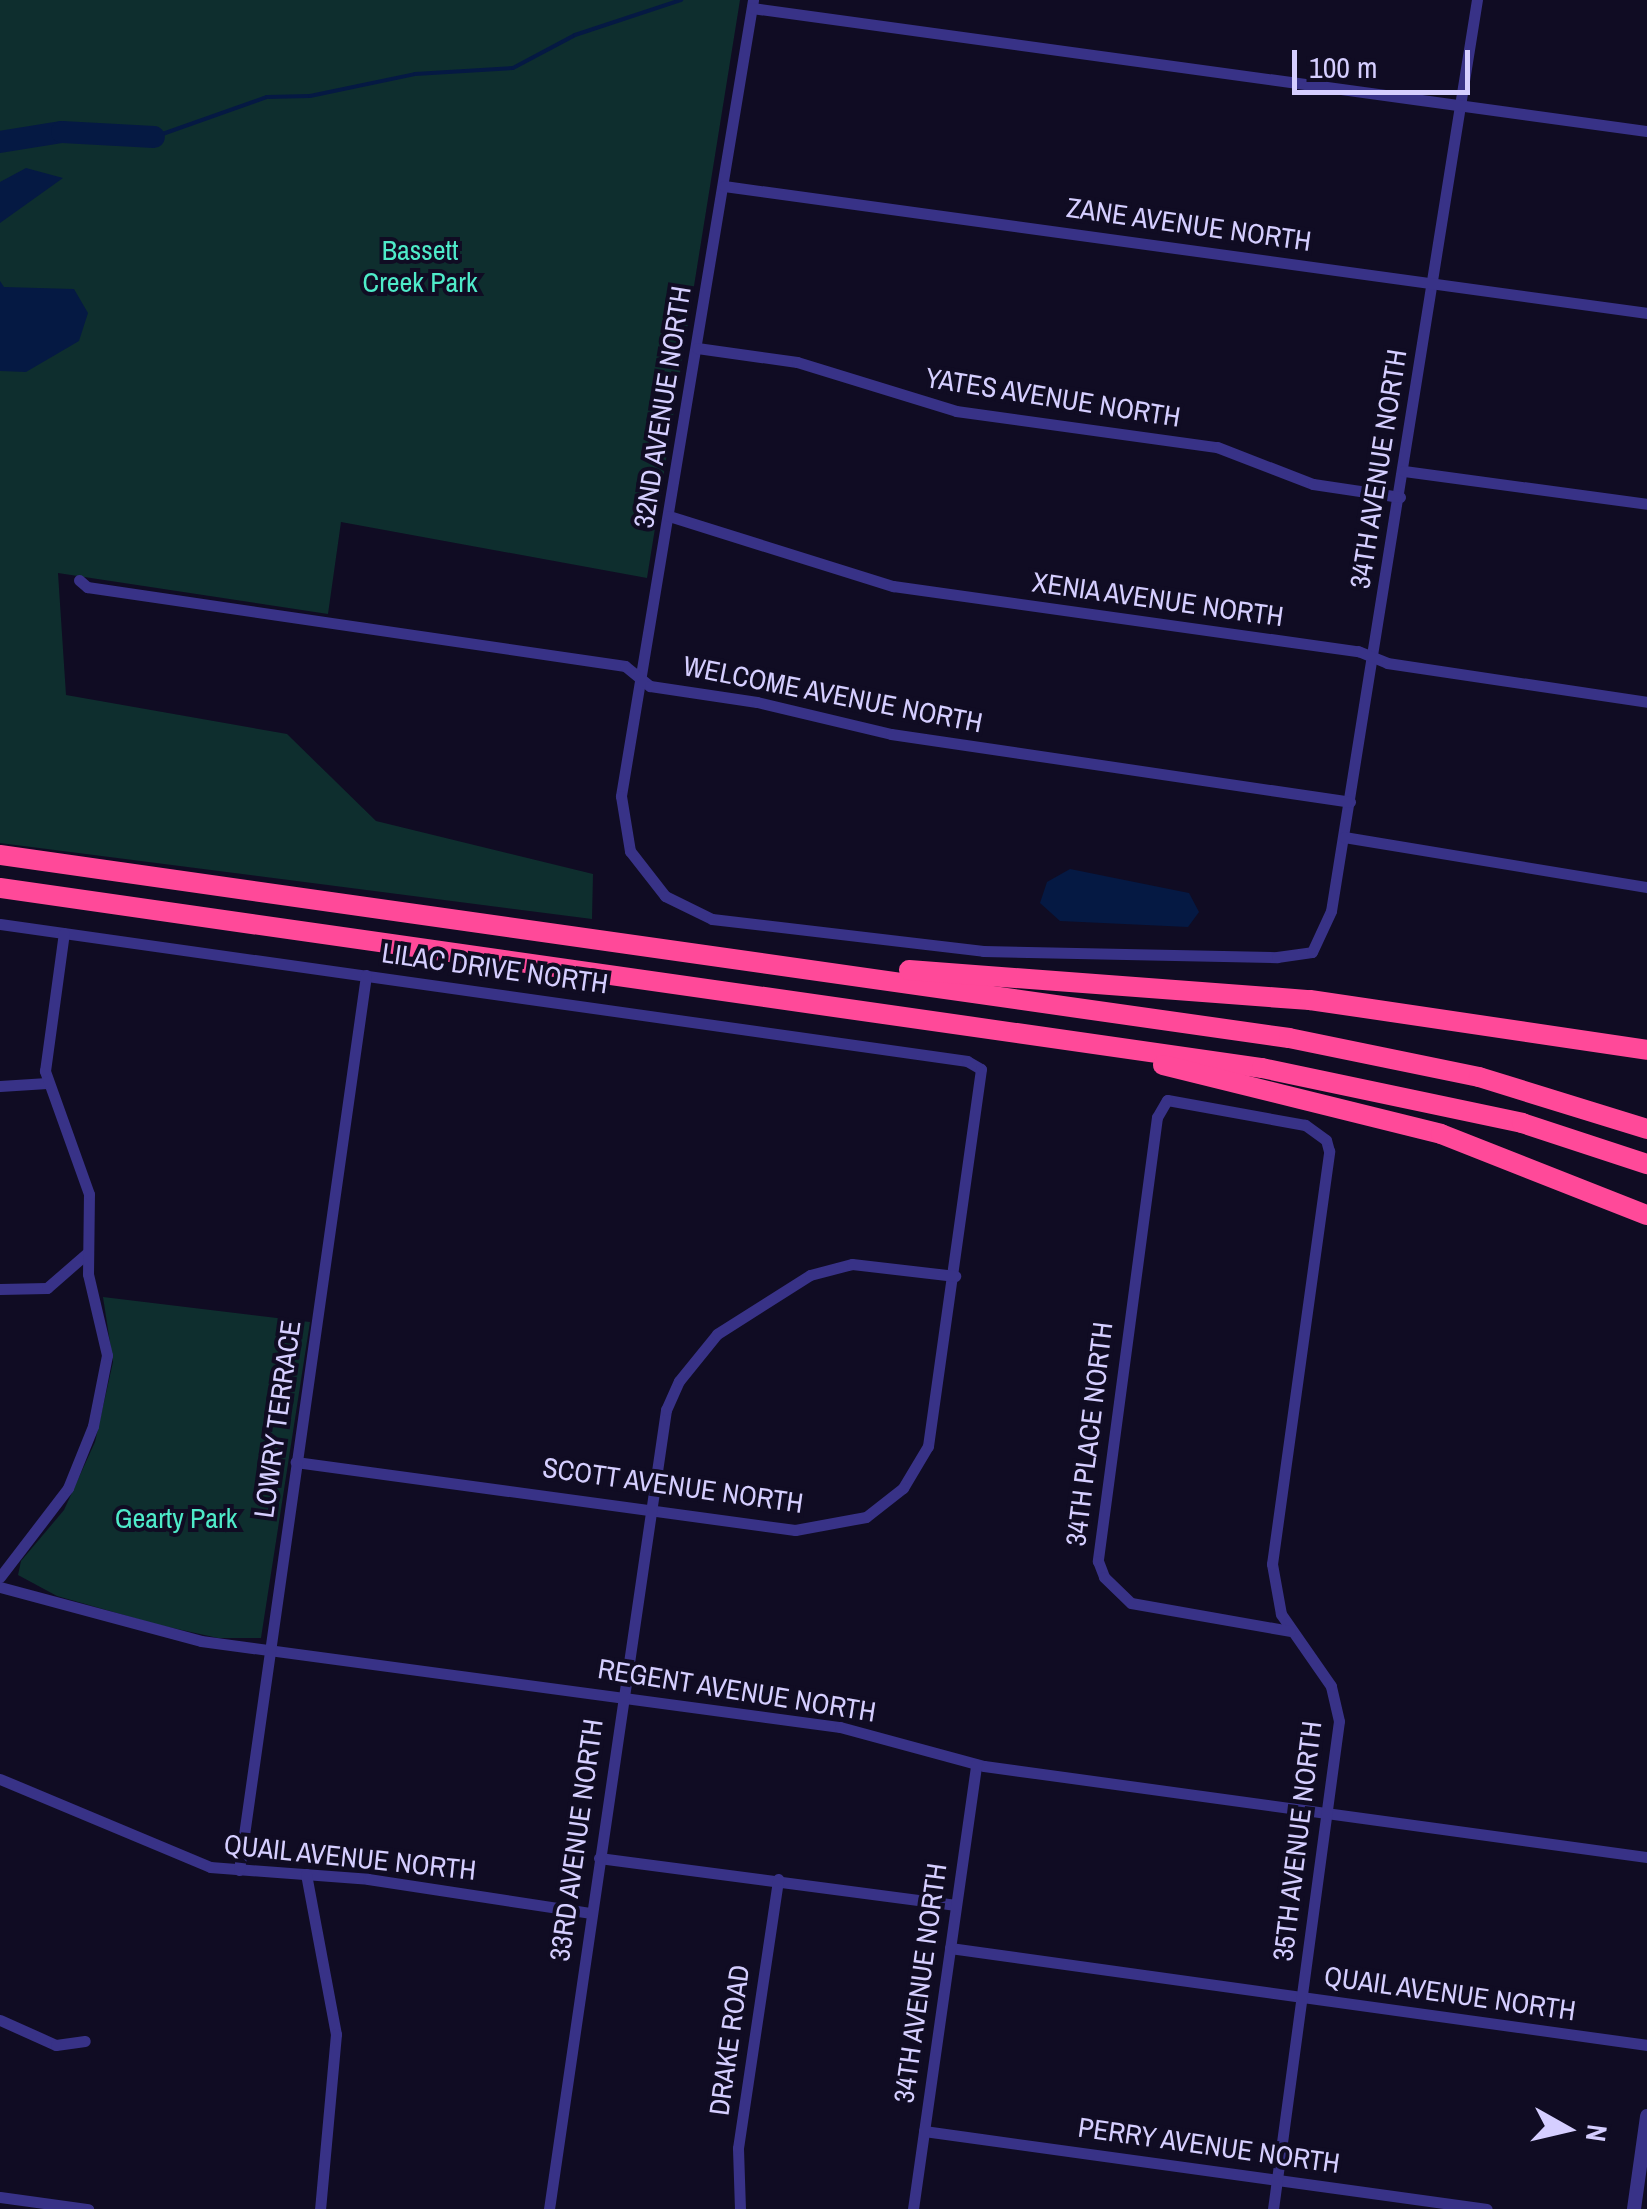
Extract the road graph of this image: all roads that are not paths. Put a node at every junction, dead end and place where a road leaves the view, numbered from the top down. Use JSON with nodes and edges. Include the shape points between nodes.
{"nodes":[{"id":1,"x":1477,"y":0,"type":"edge"},
{"id":2,"x":753,"y":4,"type":"edge"},
{"id":3,"x":1461,"y":105,"type":"junction"},
{"id":4,"x":1647,"y":132,"type":"edge"},
{"id":5,"x":724,"y":186,"type":"junction"},
{"id":6,"x":1432,"y":282,"type":"junction"},
{"id":7,"x":1647,"y":313,"type":"edge"},
{"id":8,"x":697,"y":348,"type":"junction"},
{"id":9,"x":1404,"y":471,"type":"junction"},
{"id":10,"x":1400,"y":497,"type":"junction"},
{"id":11,"x":1647,"y":504,"type":"edge"},
{"id":12,"x":669,"y":516,"type":"junction"},
{"id":13,"x":79,"y":580,"type":"dead end"},
{"id":14,"x":1374,"y":657,"type":"junction"},
{"id":15,"x":642,"y":674,"type":"junction"},
{"id":16,"x":1647,"y":702,"type":"edge"},
{"id":17,"x":1350,"y":802,"type":"junction"},
{"id":18,"x":1344,"y":836,"type":"junction"},
{"id":19,"x":0,"y":855,"type":"edge"},
{"id":20,"x":1647,"y":887,"type":"edge"},
{"id":21,"x":0,"y":888,"type":"edge"},
{"id":22,"x":0,"y":924,"type":"edge"},
{"id":23,"x":64,"y":933,"type":"junction"},
{"id":24,"x":1321,"y":944,"type":"joint"},
{"id":25,"x":802,"y":968,"type":"junction"},
{"id":26,"x":366,"y":975,"type":"junction"},
{"id":27,"x":1035,"y":1035,"type":"junction"},
{"id":28,"x":1647,"y":1050,"type":"edge"},
{"id":29,"x":980,"y":1069,"type":"joint"},
{"id":30,"x":47,"y":1083,"type":"junction"},
{"id":31,"x":0,"y":1086,"type":"edge"},
{"id":32,"x":1647,"y":1129,"type":"edge"},
{"id":33,"x":1326,"y":1140,"type":"joint"},
{"id":34,"x":1647,"y":1164,"type":"edge"},
{"id":35,"x":1647,"y":1216,"type":"edge"},
{"id":36,"x":88,"y":1252,"type":"junction"},
{"id":37,"x":955,"y":1276,"type":"junction"},
{"id":38,"x":0,"y":1289,"type":"edge"},
{"id":39,"x":296,"y":1462,"type":"junction"},
{"id":40,"x":651,"y":1506,"type":"junction"},
{"id":41,"x":0,"y":1577,"type":"edge"},
{"id":42,"x":0,"y":1587,"type":"edge"},
{"id":43,"x":1290,"y":1631,"type":"junction"},
{"id":44,"x":269,"y":1648,"type":"junction"},
{"id":45,"x":622,"y":1696,"type":"junction"},
{"id":46,"x":976,"y":1764,"type":"junction"},
{"id":47,"x":0,"y":1779,"type":"edge"},
{"id":48,"x":1327,"y":1816,"type":"junction"},
{"id":49,"x":1647,"y":1857,"type":"edge"},
{"id":50,"x":599,"y":1858,"type":"junction"},
{"id":51,"x":239,"y":1870,"type":"junction"},
{"id":52,"x":306,"y":1874,"type":"junction"},
{"id":53,"x":778,"y":1879,"type":"junction"},
{"id":54,"x":956,"y":1904,"type":"junction"},
{"id":55,"x":591,"y":1913,"type":"junction"},
{"id":56,"x":950,"y":1948,"type":"junction"},
{"id":57,"x":1304,"y":1998,"type":"junction"},
{"id":58,"x":0,"y":2020,"type":"edge"},
{"id":59,"x":85,"y":2041,"type":"dead end"},
{"id":60,"x":1647,"y":2045,"type":"edge"},
{"id":61,"x":1647,"y":2116,"type":"edge"},
{"id":62,"x":924,"y":2131,"type":"junction"},
{"id":63,"x":1278,"y":2180,"type":"junction"},
{"id":64,"x":0,"y":2197,"type":"edge"},
{"id":65,"x":88,"y":2209,"type":"edge"},
{"id":66,"x":320,"y":2209,"type":"edge"},
{"id":67,"x":548,"y":2209,"type":"edge"},
{"id":68,"x":740,"y":2209,"type":"edge"},
{"id":69,"x":912,"y":2209,"type":"edge"},
{"id":70,"x":1273,"y":2209,"type":"edge"},
{"id":71,"x":1487,"y":2209,"type":"edge"},
{"id":72,"x":1634,"y":2209,"type":"edge"}],
"edges":[{"from":1,"to":3,"type":"street","name":"34TH AVENUE NORTH"},
{"from":2,"to":3,"type":"street"},
{"from":2,"to":5,"type":"street","name":"32ND AVENUE NORTH"},
{"from":3,"to":4,"type":"street"},
{"from":3,"to":6,"type":"street","name":"34TH AVENUE NORTH"},
{"from":5,"to":6,"type":"street","name":"ZANE AVENUE NORTH"},
{"from":5,"to":8,"type":"street","name":"32ND AVENUE NORTH"},
{"from":6,"to":7,"type":"street","name":"ZANE AVENUE NORTH"},
{"from":6,"to":9,"type":"street","name":"34TH AVENUE NORTH"},
{"from":8,"to":10,"type":"street","name":"YATES AVENUE NORTH","via":[[797,362],[956,411],[1217,447],[1313,484]]},
{"from":8,"to":12,"type":"street","name":"32ND AVENUE NORTH"},
{"from":9,"to":10,"type":"street","name":"34TH AVENUE NORTH"},
{"from":9,"to":11,"type":"street"},
{"from":10,"to":14,"type":"street","name":"34TH AVENUE NORTH"},
{"from":12,"to":14,"type":"street","name":"XENIA AVENUE NORTH","via":[[894,586]]},
{"from":12,"to":15,"type":"street","name":"32ND AVENUE NORTH"},
{"from":13,"to":15,"type":"street","name":"WELCOME AVENUE NORTH","via":[[88,587],[625,666]]},
{"from":14,"to":16,"type":"street","name":"XENIA AVENUE NORTH"},
{"from":14,"to":17,"type":"street","name":"34TH AVENUE NORTH"},
{"from":15,"to":17,"type":"street","name":"WELCOME AVENUE NORTH","via":[[650,686],[757,702],[891,734]]},
{"from":15,"to":24,"type":"street","name":"32ND AVENUE NORTH","via":[[622,822],[644,874],[686,910],[712,919],[1045,954],[1291,957]]},
{"from":17,"to":18,"type":"street","name":"34TH AVENUE NORTH"},
{"from":18,"to":20,"type":"street"},
{"from":18,"to":24,"type":"street","name":"34TH AVENUE NORTH"},
{"from":19,"to":25,"type":"highway"},
{"from":21,"to":27,"type":"highway"},
{"from":22,"to":23,"type":"street","name":"LILAC DRIVE NORTH"},
{"from":23,"to":26,"type":"street","name":"LILAC DRIVE NORTH"},
{"from":23,"to":30,"type":"street"},
{"from":25,"to":28,"type":"highway","via":[[903,969],[1310,1000]]},
{"from":25,"to":32,"type":"highway","via":[[1382,1055],[1527,1090]]},
{"from":26,"to":29,"type":"street","name":"LILAC DRIVE NORTH","via":[[967,1061]]},
{"from":26,"to":39,"type":"street","name":"LOWRY TERRACE"},
{"from":27,"to":34,"type":"highway","via":[[1392,1091]]},
{"from":27,"to":35,"type":"highway","via":[[1441,1134]]},
{"from":29,"to":37,"type":"street","name":"SCOTT AVENUE NORTH"},
{"from":30,"to":31,"type":"street"},
{"from":30,"to":36,"type":"street","via":[[89,1194]]},
{"from":33,"to":43,"type":"street","name":"35TH AVENUE NORTH","via":[[1329,1162],[1272,1564]]},
{"from":33,"to":43,"type":"street","name":"34TH PLACE NORTH","via":[[1304,1124],[1166,1100],[1157,1117],[1098,1561],[1131,1604]]},
{"from":36,"to":38,"type":"street","via":[[47,1288]]},
{"from":36,"to":41,"type":"street","via":[[106,1330],[97,1413],[68,1488]]},
{"from":37,"to":40,"type":"street","name":"33RD AVENUE NORTH","via":[[836,1266],[740,1316],[678,1381],[659,1439]]},
{"from":37,"to":40,"type":"street","name":"SCOTT AVENUE NORTH","via":[[928,1446],[886,1504],[820,1530]]},
{"from":39,"to":40,"type":"street","name":"SCOTT AVENUE NORTH"},
{"from":39,"to":44,"type":"street","name":"LOWRY TERRACE"},
{"from":40,"to":45,"type":"street","name":"33RD AVENUE NORTH"},
{"from":42,"to":44,"type":"street","name":"REGENT AVENUE NORTH","via":[[170,1634]]},
{"from":43,"to":48,"type":"street","name":"35TH AVENUE NORTH","via":[[1322,1670],[1337,1704]]},
{"from":44,"to":45,"type":"street","name":"REGENT AVENUE NORTH"},
{"from":44,"to":51,"type":"street","name":"LOWRY TERRACE"},
{"from":45,"to":46,"type":"street","name":"REGENT AVENUE NORTH","via":[[840,1727]]},
{"from":45,"to":50,"type":"street","name":"33RD AVENUE NORTH"},
{"from":46,"to":48,"type":"street","name":"REGENT AVENUE NORTH"},
{"from":46,"to":54,"type":"street","name":"34TH AVENUE NORTH"},
{"from":47,"to":51,"type":"street","name":"QUAIL AVENUE NORTH","via":[[187,1860]]},
{"from":48,"to":49,"type":"street","name":"REGENT AVENUE NORTH"},
{"from":48,"to":57,"type":"street","name":"35TH AVENUE NORTH"},
{"from":50,"to":53,"type":"street"},
{"from":50,"to":55,"type":"street","name":"33RD AVENUE NORTH"},
{"from":51,"to":52,"type":"street","name":"QUAIL AVENUE NORTH"},
{"from":52,"to":55,"type":"street","name":"QUAIL AVENUE NORTH"},
{"from":52,"to":66,"type":"street","via":[[336,2034]]},
{"from":53,"to":54,"type":"street"},
{"from":53,"to":68,"type":"street","name":"DRAKE ROAD","via":[[738,2148]]},
{"from":54,"to":56,"type":"street","name":"34TH AVENUE NORTH"},
{"from":55,"to":67,"type":"street","name":"33RD AVENUE NORTH"},
{"from":56,"to":57,"type":"street","name":"QUAIL AVENUE NORTH"},
{"from":56,"to":62,"type":"street","name":"34TH AVENUE NORTH"},
{"from":57,"to":60,"type":"street","name":"QUAIL AVENUE NORTH"},
{"from":57,"to":63,"type":"street","name":"35TH AVENUE NORTH"},
{"from":58,"to":59,"type":"street","via":[[56,2044]]},
{"from":61,"to":72,"type":"street"},
{"from":62,"to":63,"type":"street","name":"PERRY AVENUE NORTH"},
{"from":62,"to":69,"type":"street","name":"34TH AVENUE NORTH"},
{"from":63,"to":70,"type":"street","name":"35TH AVENUE NORTH"},
{"from":63,"to":71,"type":"street","name":"PERRY AVENUE NORTH"},
{"from":64,"to":65,"type":"street"}]}
